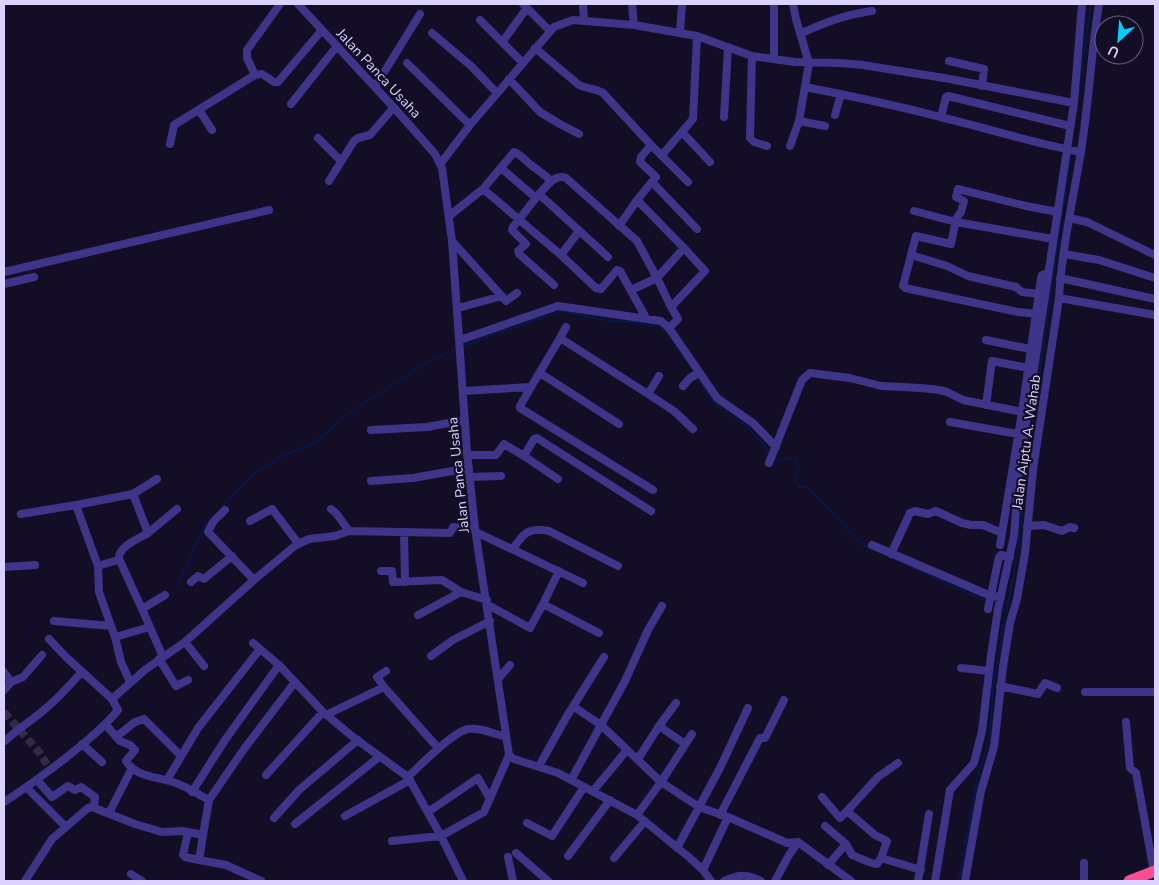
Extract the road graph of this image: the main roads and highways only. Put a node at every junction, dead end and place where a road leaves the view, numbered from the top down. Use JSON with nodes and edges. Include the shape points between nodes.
{"nodes":[{"id":1,"x":1155,"y":872,"type":"edge"},
{"id":2,"x":1129,"y":881,"type":"edge"}],
"edges":[{"from":1,"to":2,"type":"highway"}]}
